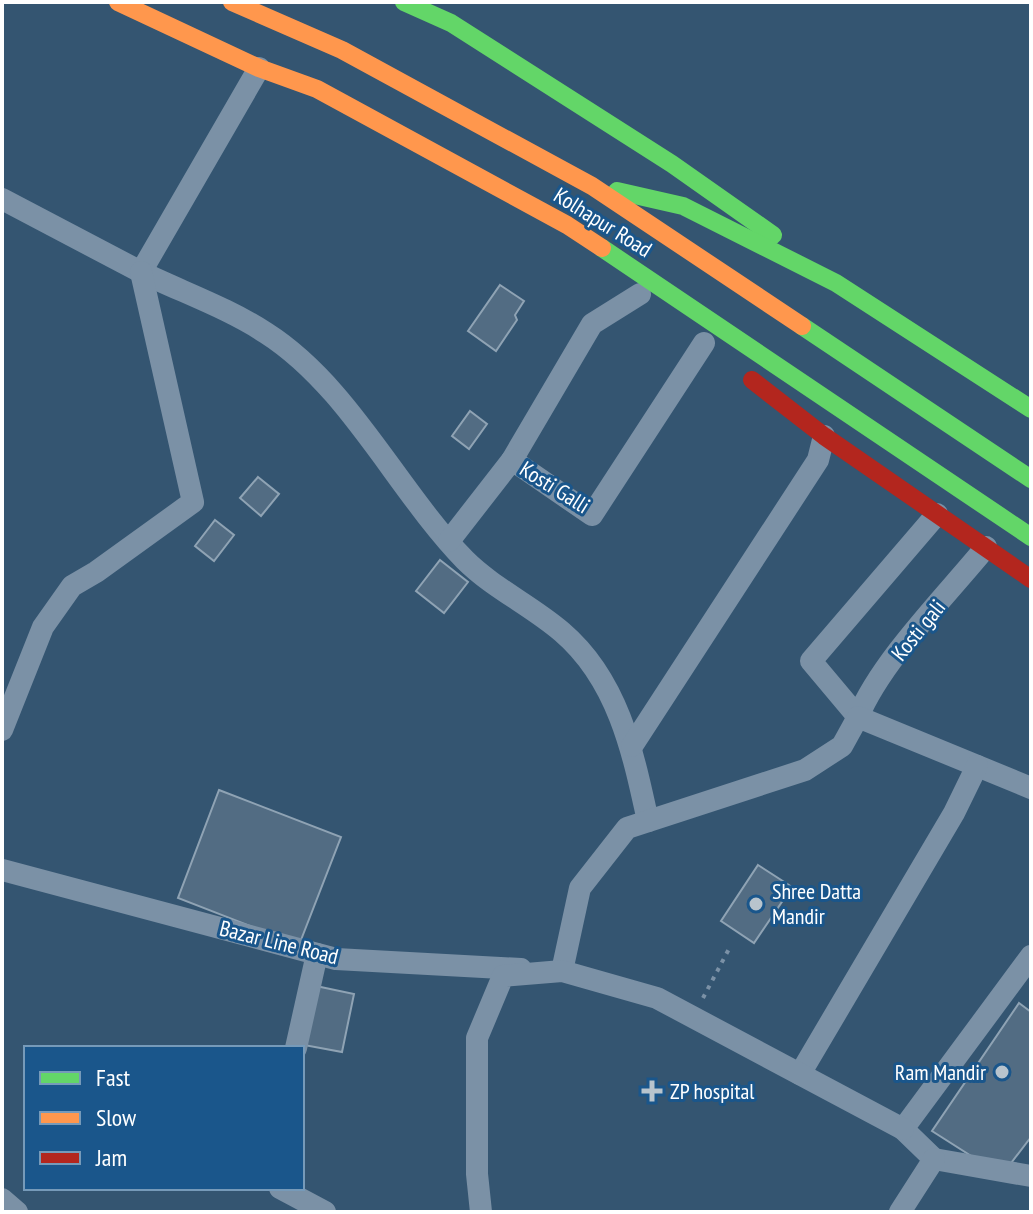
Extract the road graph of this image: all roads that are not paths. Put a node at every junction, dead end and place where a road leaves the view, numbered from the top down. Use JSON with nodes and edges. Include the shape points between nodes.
{"nodes":[{"id":1,"x":118,"y":2,"type":"edge"},
{"id":2,"x":232,"y":2,"type":"edge"},
{"id":3,"x":404,"y":2,"type":"edge"},
{"id":4,"x":442,"y":9,"type":"edge"},
{"id":5,"x":259,"y":68,"type":"junction"},
{"id":6,"x":592,"y":186,"type":"junction"},
{"id":7,"x":2,"y":199,"type":"edge"},
{"id":8,"x":609,"y":253,"type":"junction"},
{"id":9,"x":141,"y":272,"type":"junction"},
{"id":10,"x":640,"y":294,"type":"junction"},
{"id":11,"x":873,"y":307,"type":"junction"},
{"id":12,"x":666,"y":314,"type":"dead end"},
{"id":13,"x":703,"y":343,"type":"dead end"},
{"id":14,"x":740,"y":371,"type":"dead end"},
{"id":15,"x":1031,"y":409,"type":"edge"},
{"id":16,"x":824,"y":436,"type":"junction"},
{"id":17,"x":512,"y":460,"type":"junction"},
{"id":18,"x":1031,"y":479,"type":"edge"},
{"id":19,"x":937,"y":514,"type":"junction"},
{"id":20,"x":1031,"y":537,"type":"edge"},
{"id":21,"x":449,"y":541,"type":"junction"},
{"id":22,"x":986,"y":547,"type":"junction"},
{"id":23,"x":1031,"y":579,"type":"edge"},
{"id":24,"x":858,"y":717,"type":"junction"},
{"id":25,"x":2,"y":730,"type":"edge"},
{"id":26,"x":632,"y":746,"type":"junction"},
{"id":27,"x":977,"y":766,"type":"junction"},
{"id":28,"x":1031,"y":788,"type":"edge"},
{"id":29,"x":648,"y":821,"type":"junction"},
{"id":30,"x":2,"y":870,"type":"edge"},
{"id":31,"x":317,"y":954,"type":"junction"},
{"id":32,"x":1031,"y":956,"type":"edge"},
{"id":33,"x":562,"y":971,"type":"junction"},
{"id":34,"x":296,"y":1046,"type":"edge"},
{"id":35,"x":800,"y":1074,"type":"junction"},
{"id":36,"x":903,"y":1129,"type":"junction"},
{"id":37,"x":934,"y":1159,"type":"junction"},
{"id":38,"x":1031,"y":1176,"type":"edge"},
{"id":39,"x":284,"y":1190,"type":"edge"},
{"id":40,"x":2,"y":1199,"type":"edge"},
{"id":41,"x":17,"y":1212,"type":"edge"},
{"id":42,"x":325,"y":1212,"type":"edge"},
{"id":43,"x":481,"y":1212,"type":"edge"},
{"id":44,"x":900,"y":1212,"type":"edge"}],
"edges":[{"from":1,"to":5,"type":"main road","name":"Kolhapur Road"},
{"from":2,"to":6,"type":"main road","via":[[342,50]]},
{"from":3,"to":4,"type":"main road"},
{"from":4,"to":11,"type":"main road"},
{"from":5,"to":8,"type":"main road","name":"Kolhapur Road","via":[[317,89]]},
{"from":5,"to":9,"type":"street"},
{"from":6,"to":11,"type":"main road","via":[[683,206]]},
{"from":6,"to":18,"type":"main road"},
{"from":7,"to":9,"type":"street"},
{"from":8,"to":10,"type":"main road"},
{"from":8,"to":20,"type":"main road","name":"Kolhapur Road"},
{"from":9,"to":21,"type":"street","via":[[267,333],[330,389]]},
{"from":9,"to":25,"type":"street","via":[[193,502],[72,586],[43,627]]},
{"from":10,"to":12,"type":"main road"},
{"from":10,"to":17,"type":"street","via":[[592,324]]},
{"from":11,"to":15,"type":"main road"},
{"from":13,"to":17,"type":"street","name":"Kosti Galli","via":[[592,515]]},
{"from":14,"to":16,"type":"main road"},
{"from":16,"to":19,"type":"main road"},
{"from":16,"to":26,"type":"street","via":[[818,460]]},
{"from":17,"to":21,"type":"street","name":"Kosti Galli"},
{"from":19,"to":22,"type":"main road"},
{"from":19,"to":24,"type":"street","via":[[811,661]]},
{"from":21,"to":26,"type":"street","via":[[467,561],[564,633],[609,689]]},
{"from":22,"to":23,"type":"main road"},
{"from":22,"to":24,"type":"street","name":"Kosti gali","via":[[890,665]]},
{"from":24,"to":27,"type":"street"},
{"from":24,"to":29,"type":"street","name":"Kosti gali","via":[[842,746],[805,770]]},
{"from":26,"to":29,"type":"street"},
{"from":27,"to":28,"type":"street"},
{"from":27,"to":35,"type":"street"},
{"from":29,"to":33,"type":"street","name":"Kosti gali","via":[[627,828],[580,888]]},
{"from":30,"to":31,"type":"street","name":"Bazar Line Road"},
{"from":31,"to":33,"type":"street","name":"Bazar Line Road"},
{"from":31,"to":34,"type":"street"},
{"from":32,"to":36,"type":"street"},
{"from":33,"to":35,"type":"street","via":[[657,998]]},
{"from":33,"to":43,"type":"street","via":[[503,976],[477,1038]]},
{"from":35,"to":36,"type":"street"},
{"from":36,"to":37,"type":"street"},
{"from":37,"to":38,"type":"street"},
{"from":37,"to":44,"type":"street"},
{"from":39,"to":42,"type":"street"},
{"from":40,"to":41,"type":"street"}]}
